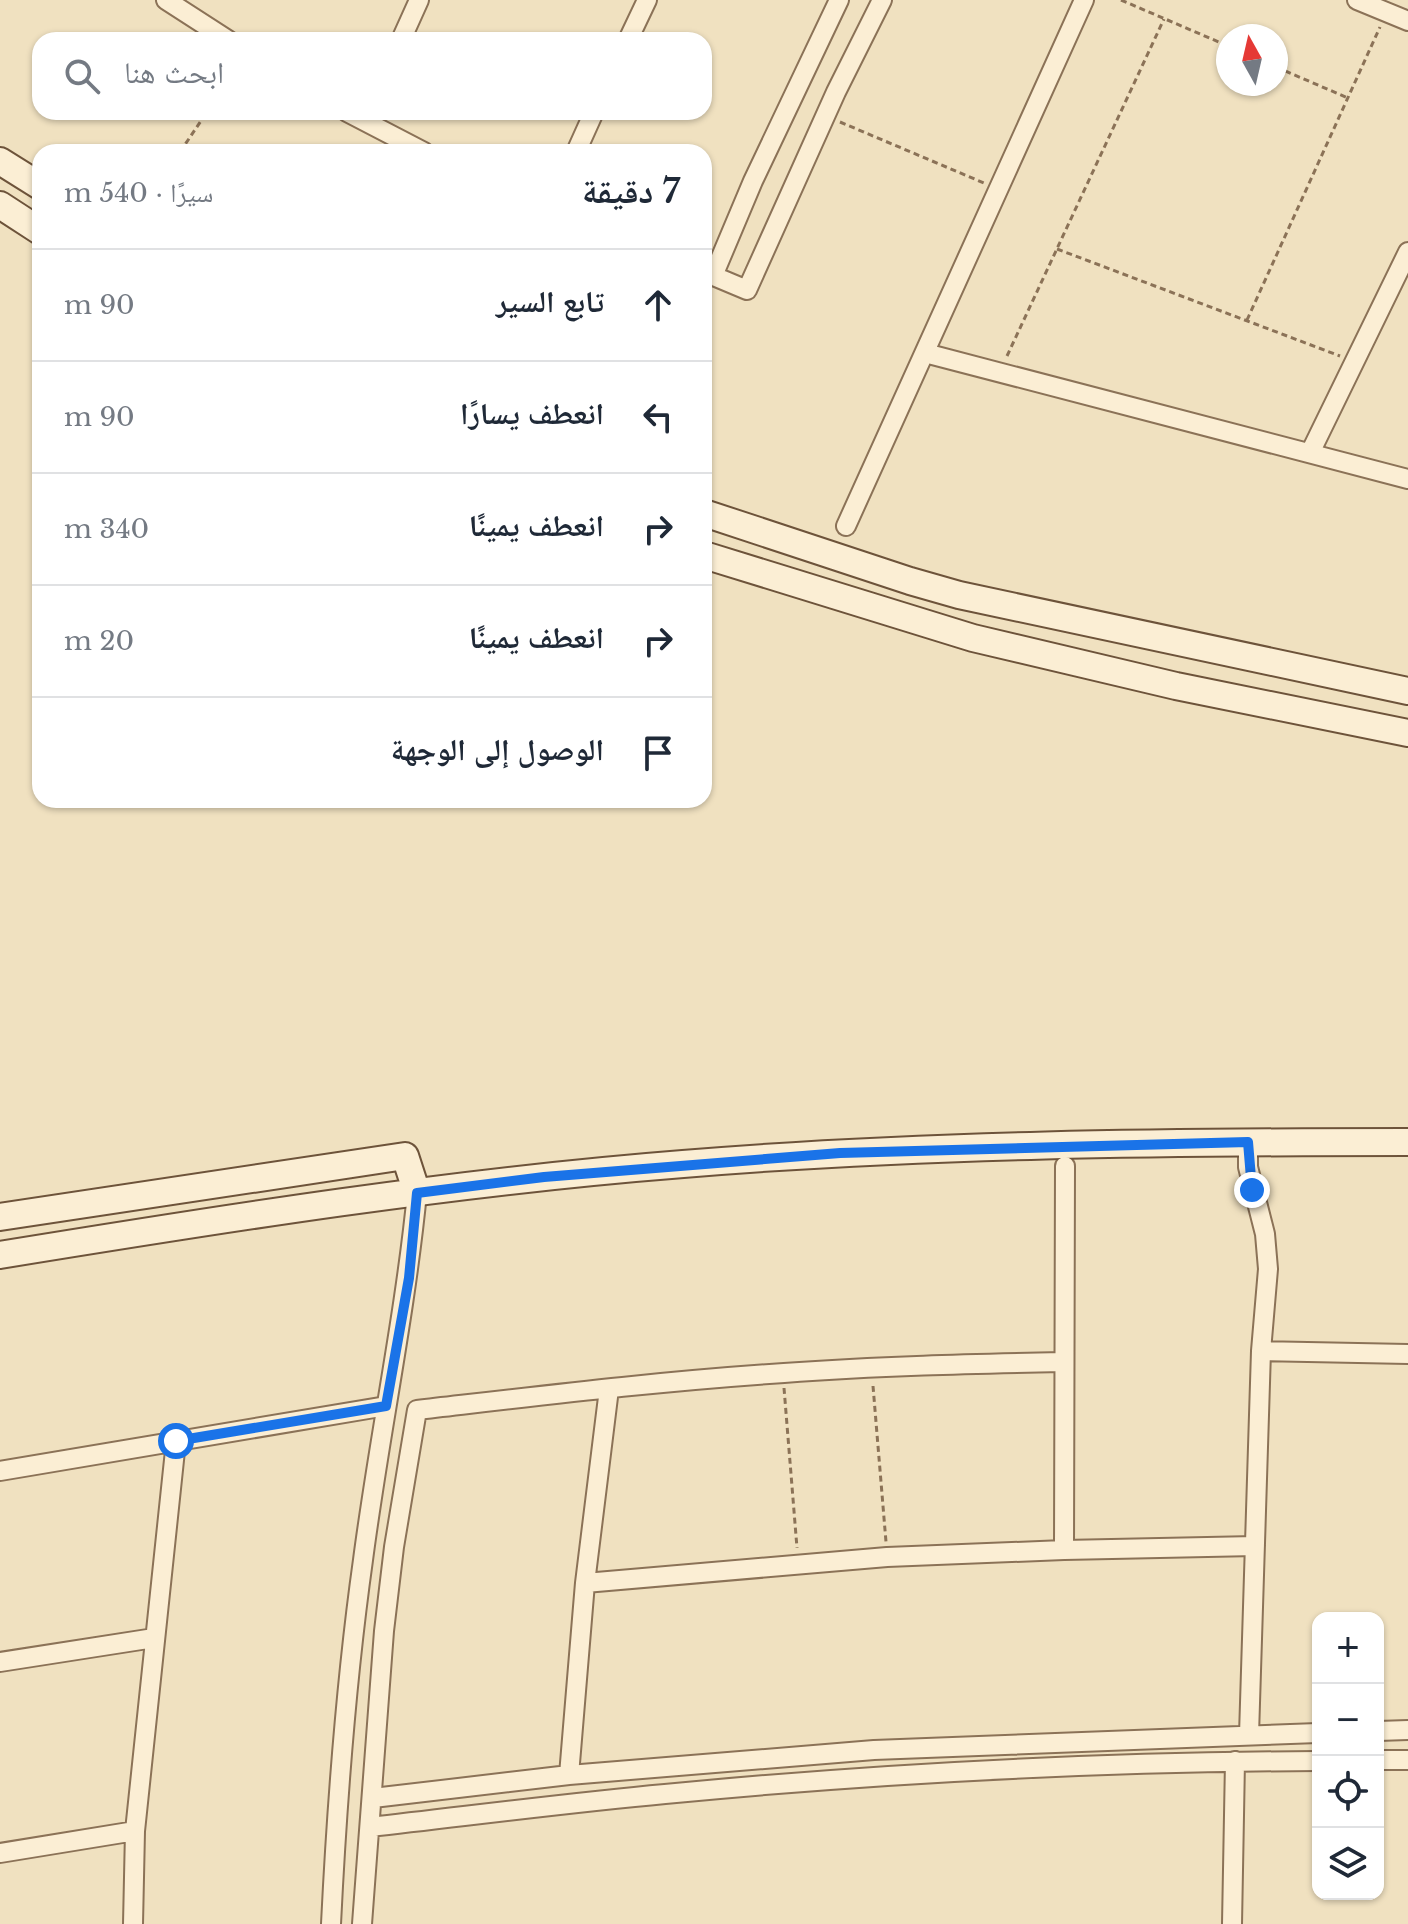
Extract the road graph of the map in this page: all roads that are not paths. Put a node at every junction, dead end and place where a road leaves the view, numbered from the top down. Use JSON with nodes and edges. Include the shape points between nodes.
{"nodes":[{"id":1,"x":166,"y":0,"type":"edge"},
{"id":2,"x":419,"y":0,"type":"edge"},
{"id":3,"x":647,"y":0,"type":"edge"},
{"id":4,"x":839,"y":0,"type":"edge"},
{"id":5,"x":882,"y":0,"type":"edge"},
{"id":6,"x":1084,"y":0,"type":"edge"},
{"id":7,"x":1357,"y":0,"type":"edge"},
{"id":8,"x":1408,"y":21,"type":"edge"},
{"id":9,"x":216,"y":32,"type":"edge"},
{"id":10,"x":405,"y":32,"type":"edge"},
{"id":11,"x":632,"y":32,"type":"edge"},
{"id":12,"x":372,"y":120,"type":"edge"},
{"id":13,"x":590,"y":120,"type":"edge"},
{"id":14,"x":411,"y":144,"type":"edge"},
{"id":15,"x":580,"y":144,"type":"edge"},
{"id":16,"x":0,"y":161,"type":"edge"},
{"id":17,"x":32,"y":181,"type":"edge"},
{"id":18,"x":0,"y":205,"type":"edge"},
{"id":19,"x":32,"y":226,"type":"edge"},
{"id":20,"x":1408,"y":252,"type":"edge"},
{"id":21,"x":712,"y":266,"type":"edge"},
{"id":22,"x":712,"y":276,"type":"edge"},
{"id":23,"x":925,"y":353,"type":"junction"},
{"id":24,"x":1310,"y":453,"type":"junction"},
{"id":25,"x":1408,"y":479,"type":"edge"},
{"id":26,"x":712,"y":516,"type":"edge"},
{"id":27,"x":846,"y":526,"type":"dead end"},
{"id":28,"x":712,"y":557,"type":"edge"},
{"id":29,"x":1083,"y":621,"type":"junction"},
{"id":30,"x":1119,"y":628,"type":"junction"},
{"id":31,"x":1067,"y":660,"type":"junction"},
{"id":32,"x":1114,"y":670,"type":"junction"},
{"id":33,"x":1408,"y":691,"type":"edge"},
{"id":34,"x":1408,"y":733,"type":"edge"},
{"id":35,"x":1248,"y":1142,"type":"junction"},
{"id":36,"x":1408,"y":1142,"type":"edge"},
{"id":37,"x":1065,"y":1166,"type":"dead end"},
{"id":38,"x":417,"y":1193,"type":"junction"},
{"id":39,"x":0,"y":1217,"type":"edge"},
{"id":40,"x":0,"y":1255,"type":"edge"},
{"id":41,"x":1261,"y":1351,"type":"junction"},
{"id":42,"x":1408,"y":1354,"type":"edge"},
{"id":43,"x":1063,"y":1362,"type":"junction"},
{"id":44,"x":609,"y":1389,"type":"junction"},
{"id":45,"x":386,"y":1406,"type":"junction"},
{"id":46,"x":176,"y":1441,"type":"junction"},
{"id":47,"x":0,"y":1471,"type":"edge"},
{"id":48,"x":1255,"y":1546,"type":"junction"},
{"id":49,"x":1064,"y":1550,"type":"junction"},
{"id":50,"x":585,"y":1583,"type":"junction"},
{"id":51,"x":154,"y":1638,"type":"junction"},
{"id":52,"x":0,"y":1662,"type":"edge"},
{"id":53,"x":1408,"y":1730,"type":"edge"},
{"id":54,"x":1384,"y":1731,"type":"edge"},
{"id":55,"x":1312,"y":1733,"type":"edge"},
{"id":56,"x":1249,"y":1735,"type":"junction"},
{"id":57,"x":1384,"y":1760,"type":"edge"},
{"id":58,"x":1408,"y":1760,"type":"edge"},
{"id":59,"x":1235,"y":1761,"type":"junction"},
{"id":60,"x":1312,"y":1761,"type":"edge"},
{"id":61,"x":569,"y":1775,"type":"junction"},
{"id":62,"x":475,"y":1786,"type":"junction"},
{"id":63,"x":373,"y":1798,"type":"junction"},
{"id":64,"x":475,"y":1815,"type":"junction"},
{"id":65,"x":370,"y":1827,"type":"junction"},
{"id":66,"x":135,"y":1831,"type":"junction"},
{"id":67,"x":0,"y":1853,"type":"edge"},
{"id":68,"x":133,"y":1924,"type":"edge"},
{"id":69,"x":331,"y":1924,"type":"edge"},
{"id":70,"x":362,"y":1924,"type":"edge"},
{"id":71,"x":1232,"y":1924,"type":"edge"}],
"edges":[{"from":1,"to":9,"type":"street"},
{"from":2,"to":10,"type":"street"},
{"from":3,"to":11,"type":"street"},
{"from":4,"to":21,"type":"street"},
{"from":5,"to":22,"type":"street","via":[[747,290]]},
{"from":6,"to":23,"type":"street"},
{"from":7,"to":8,"type":"street"},
{"from":12,"to":14,"type":"street"},
{"from":13,"to":15,"type":"street"},
{"from":16,"to":17,"type":"street"},
{"from":18,"to":19,"type":"street"},
{"from":20,"to":24,"type":"street"},
{"from":23,"to":24,"type":"street"},
{"from":23,"to":27,"type":"street"},
{"from":24,"to":25,"type":"street"},
{"from":26,"to":29,"type":"street","via":[[959,595]]},
{"from":28,"to":31,"type":"street","via":[[973,638]]},
{"from":29,"to":30,"type":"street"},
{"from":29,"to":31,"type":"street","via":[[1088,634],[1084,648]]},
{"from":30,"to":32,"type":"street","via":[[1106,648]]},
{"from":30,"to":33,"type":"street"},
{"from":31,"to":32,"type":"street"},
{"from":32,"to":34,"type":"street"},
{"from":35,"to":36,"type":"street"},
{"from":35,"to":38,"type":"street","via":[[840,1153],[652,1166]]},
{"from":35,"to":41,"type":"street","via":[[1252,1190],[1267,1251]]},
{"from":37,"to":43,"type":"street"},
{"from":38,"to":39,"type":"street","via":[[405,1156]]},
{"from":38,"to":40,"type":"street"},
{"from":38,"to":45,"type":"street","via":[[409,1278]]},
{"from":41,"to":42,"type":"street"},
{"from":41,"to":48,"type":"street"},
{"from":43,"to":44,"type":"street","via":[[872,1367]]},
{"from":43,"to":49,"type":"street"},
{"from":44,"to":50,"type":"street"},
{"from":44,"to":63,"type":"street","via":[[417,1410],[384,1631]]},
{"from":45,"to":46,"type":"street"},
{"from":45,"to":69,"type":"street","via":[[351,1657]]},
{"from":46,"to":47,"type":"street"},
{"from":46,"to":51,"type":"street"},
{"from":48,"to":49,"type":"street"},
{"from":48,"to":56,"type":"street"},
{"from":49,"to":50,"type":"street","via":[[798,1563]]},
{"from":50,"to":61,"type":"street"},
{"from":51,"to":52,"type":"street"},
{"from":51,"to":66,"type":"street"},
{"from":53,"to":54,"type":"street"},
{"from":55,"to":56,"type":"street"},
{"from":56,"to":61,"type":"street","via":[[874,1750]]},
{"from":57,"to":58,"type":"street"},
{"from":59,"to":60,"type":"street"},
{"from":59,"to":64,"type":"street","via":[[841,1779]]},
{"from":59,"to":71,"type":"street"},
{"from":61,"to":62,"type":"street"},
{"from":62,"to":63,"type":"street"},
{"from":62,"to":64,"type":"street"},
{"from":63,"to":65,"type":"street"},
{"from":64,"to":65,"type":"street"},
{"from":65,"to":70,"type":"street"},
{"from":66,"to":67,"type":"street"},
{"from":66,"to":68,"type":"street"}]}
